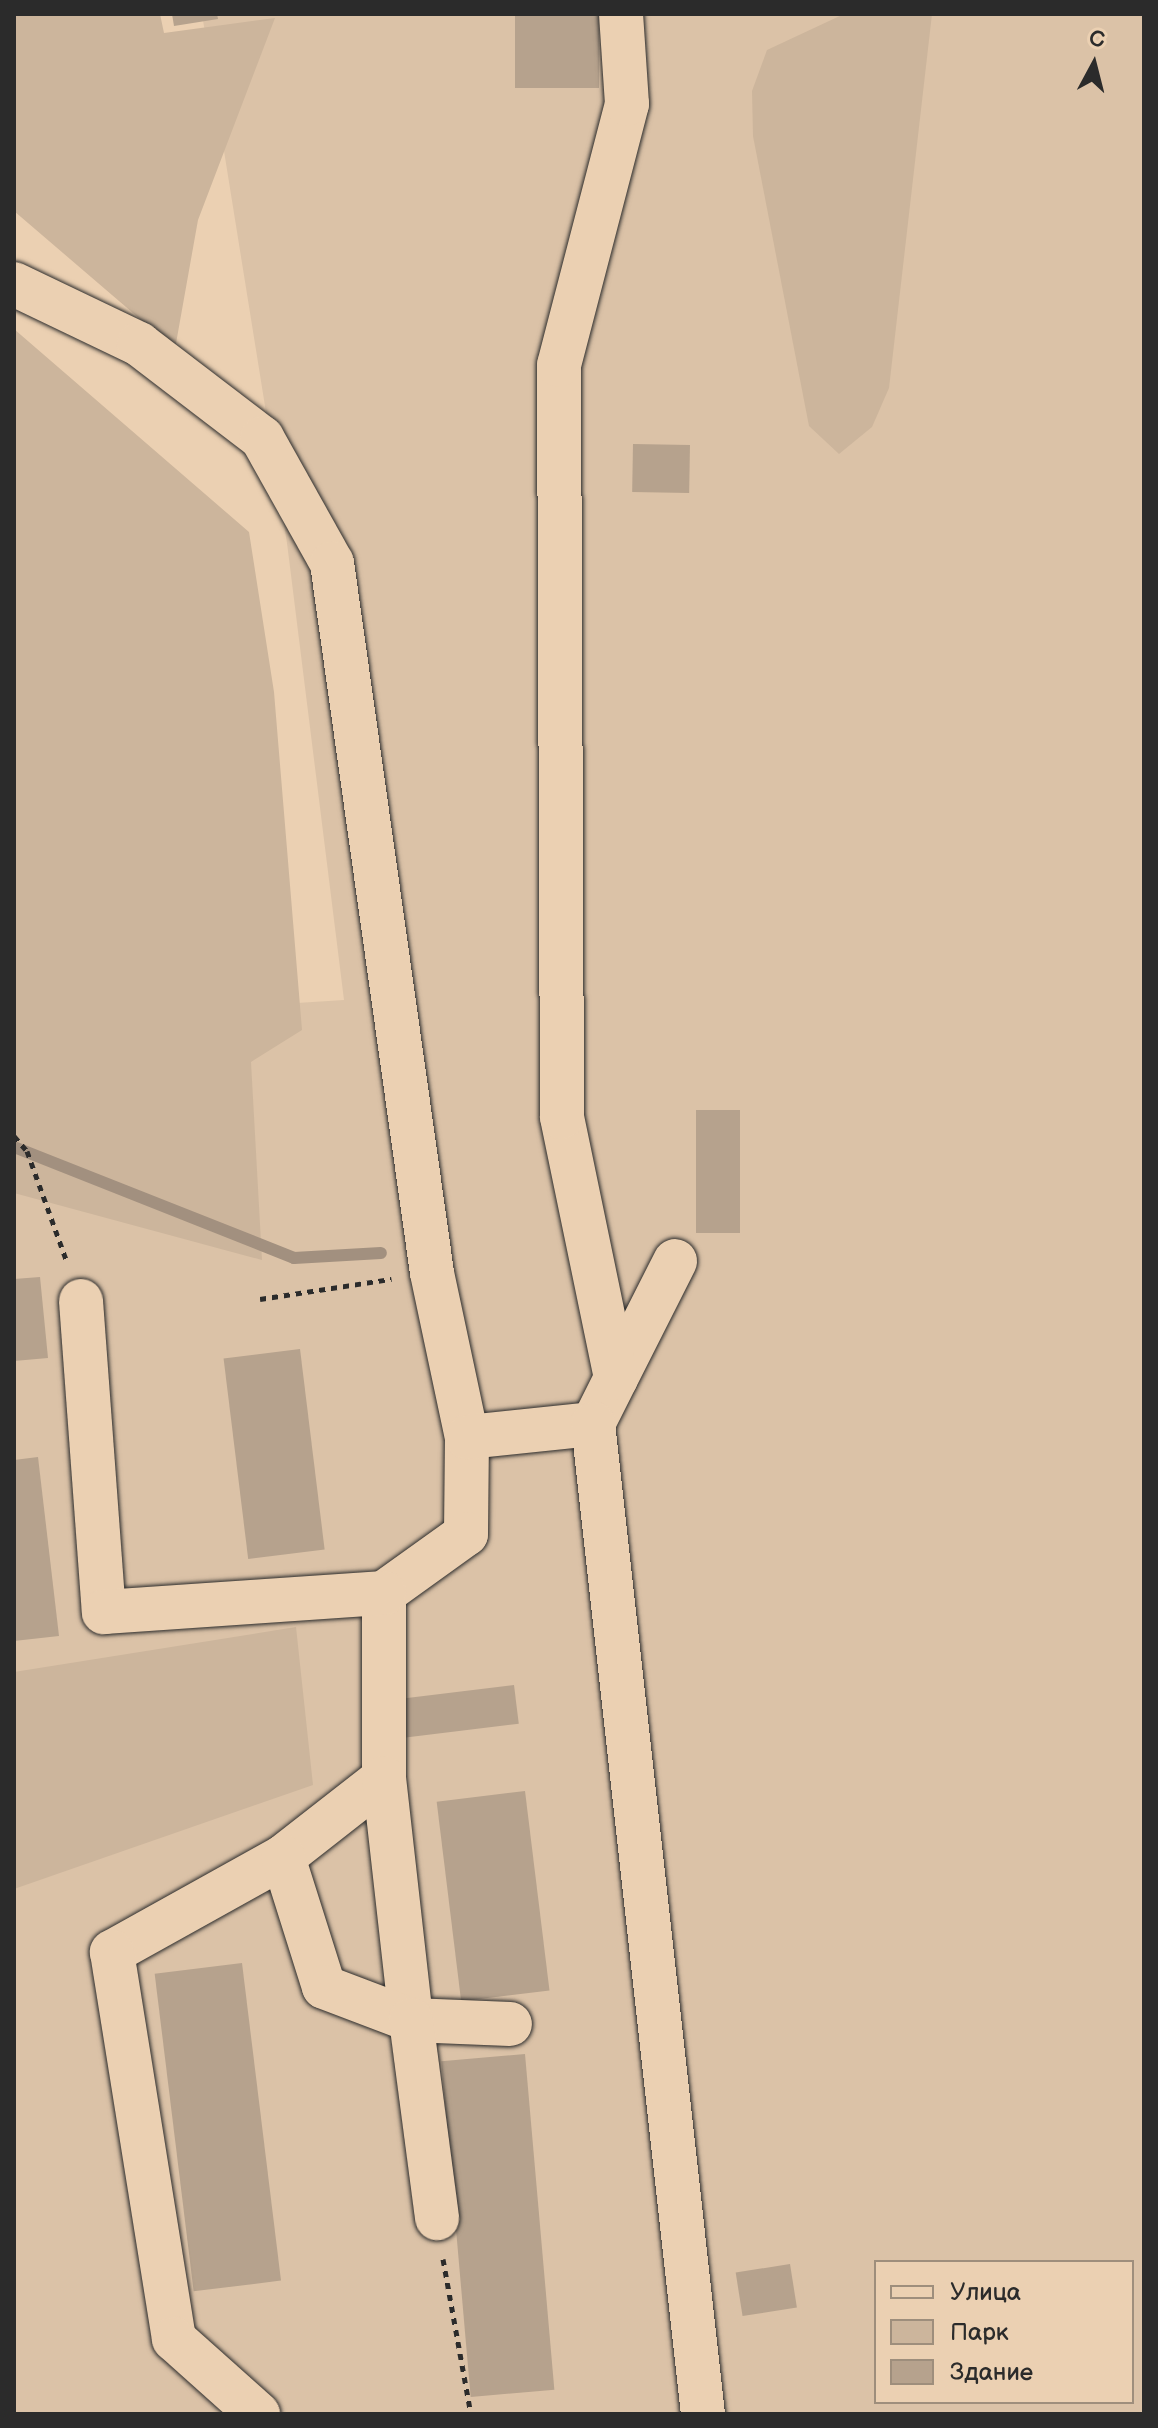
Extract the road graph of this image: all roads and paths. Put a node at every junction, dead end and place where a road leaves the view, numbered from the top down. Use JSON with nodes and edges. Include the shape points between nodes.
{"nodes":[{"id":1,"x":621,"y":14,"type":"edge"},
{"id":2,"x":14,"y":284,"type":"edge"},
{"id":3,"x":14,"y":1136,"type":"edge"},
{"id":4,"x":675,"y":1261,"type":"dead end"},
{"id":5,"x":432,"y":1273,"type":"junction"},
{"id":6,"x":260,"y":1299,"type":"dead end"},
{"id":7,"x":81,"y":1301,"type":"joint"},
{"id":8,"x":616,"y":1378,"type":"junction"},
{"id":9,"x":593,"y":1424,"type":"junction"},
{"id":10,"x":467,"y":1437,"type":"junction"},
{"id":11,"x":384,"y":1593,"type":"junction"},
{"id":12,"x":384,"y":1778,"type":"junction"},
{"id":13,"x":283,"y":1857,"type":"junction"},
{"id":14,"x":411,"y":2020,"type":"junction"},
{"id":15,"x":510,"y":2024,"type":"dead end"},
{"id":16,"x":437,"y":2218,"type":"joint"},
{"id":17,"x":258,"y":2414,"type":"edge"},
{"id":18,"x":471,"y":2414,"type":"edge"},
{"id":19,"x":703,"y":2414,"type":"edge"}],
"edges":[{"from":1,"to":8,"type":"lane","via":[[627,104],[559,365],[557,643],[562,1117]]},
{"from":2,"to":5,"type":"lane","via":[[139,344],[262,438],[332,563]]},
{"from":3,"to":7,"type":"path","via":[[27,1151]]},
{"from":4,"to":8,"type":"lane","via":[[650,1321]]},
{"from":5,"to":6,"type":"path"},
{"from":5,"to":10,"type":"lane"},
{"from":7,"to":11,"type":"lane","via":[[104,1612]]},
{"from":8,"to":9,"type":"lane"},
{"from":9,"to":10,"type":"lane"},
{"from":9,"to":19,"type":"lane"},
{"from":10,"to":11,"type":"lane","via":[[466,1534]]},
{"from":11,"to":12,"type":"lane"},
{"from":12,"to":13,"type":"lane"},
{"from":12,"to":14,"type":"lane"},
{"from":13,"to":14,"type":"lane","via":[[324,1987]]},
{"from":13,"to":17,"type":"lane","via":[[112,1952],[174,2339]]},
{"from":14,"to":15,"type":"lane"},
{"from":14,"to":16,"type":"lane"},
{"from":16,"to":18,"type":"path"}]}
